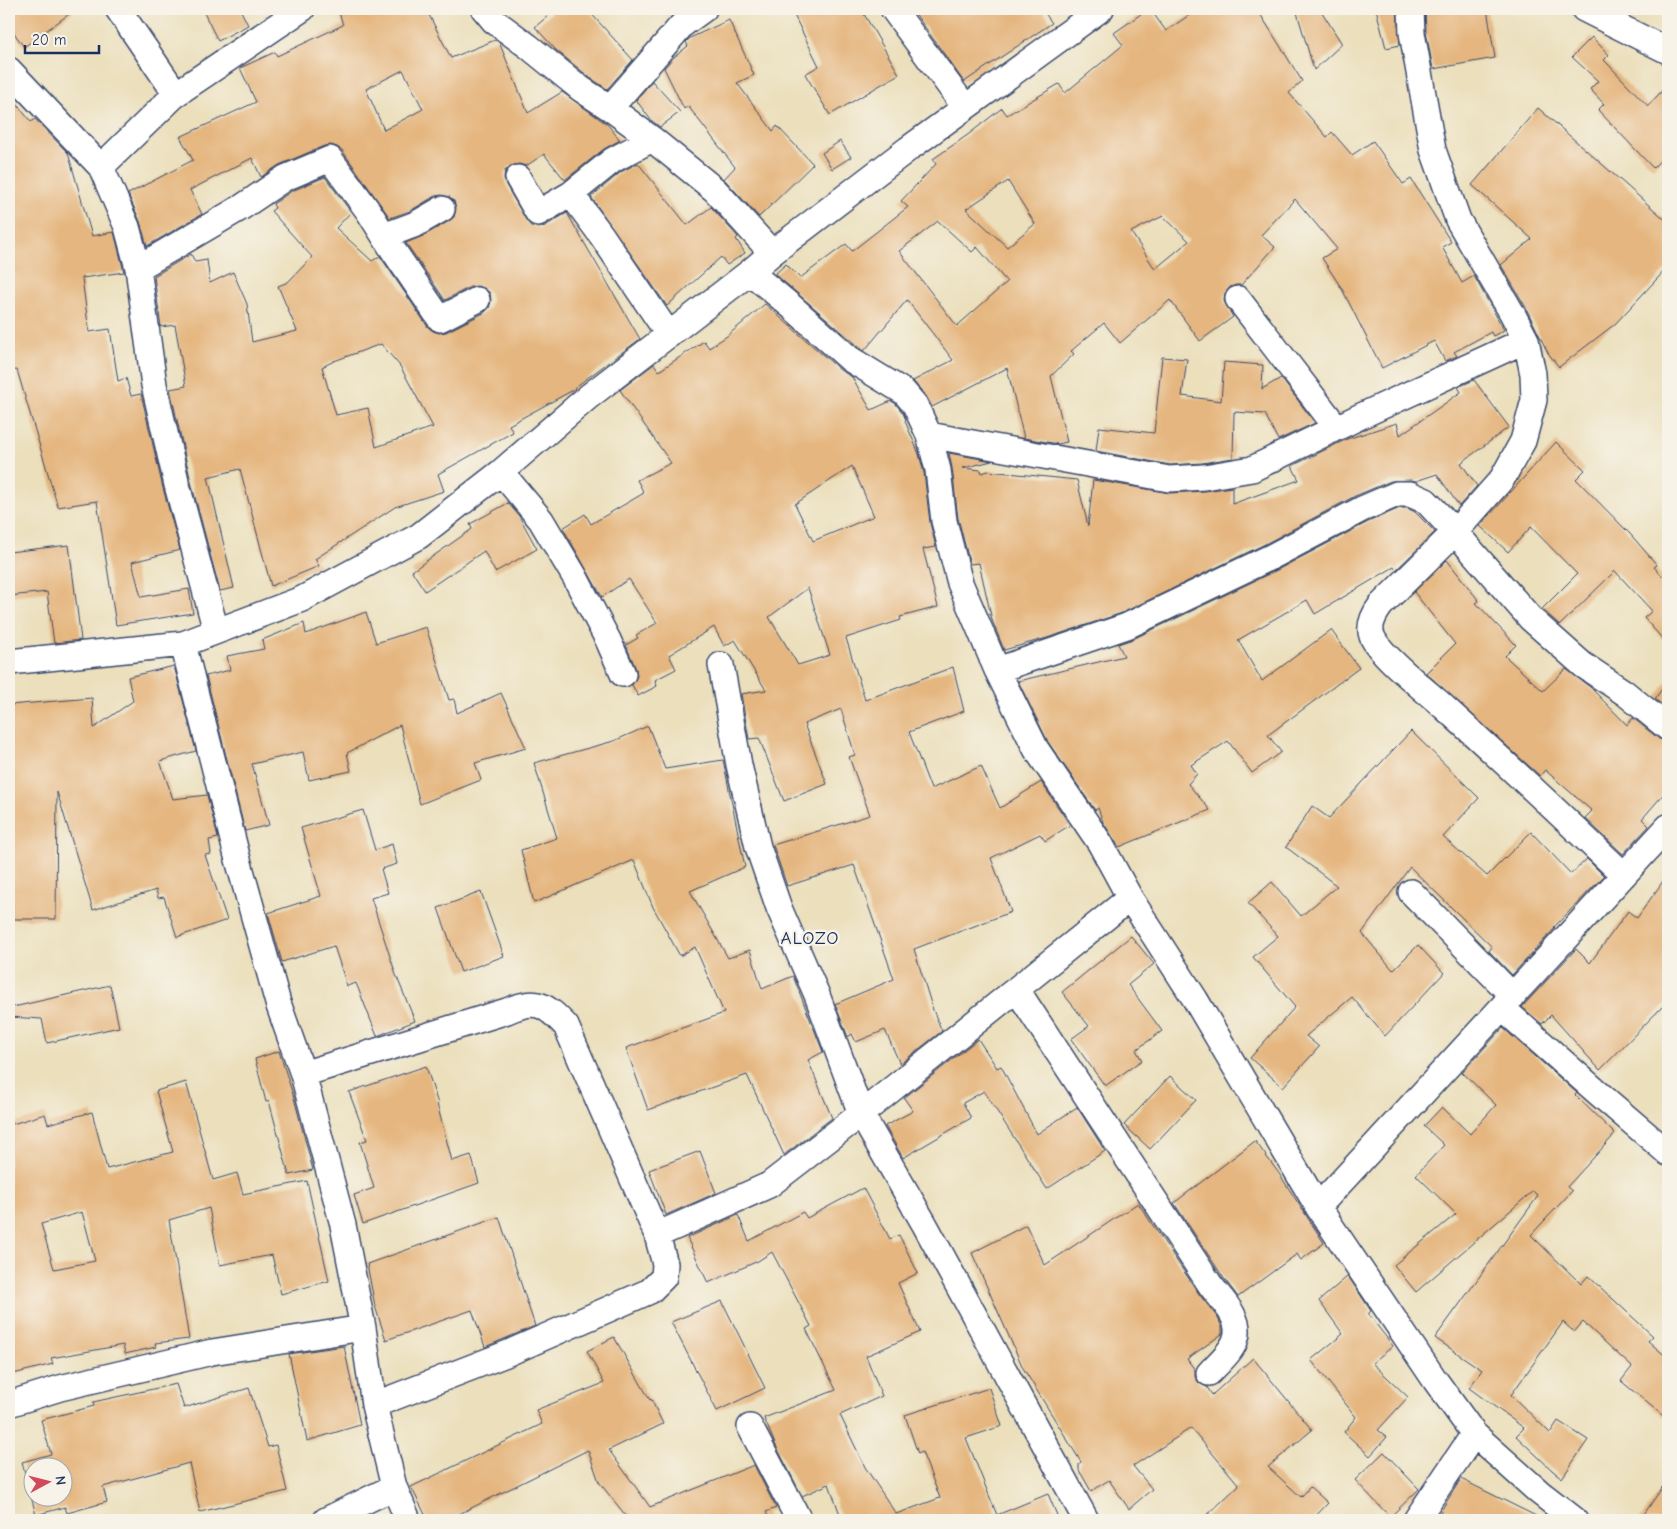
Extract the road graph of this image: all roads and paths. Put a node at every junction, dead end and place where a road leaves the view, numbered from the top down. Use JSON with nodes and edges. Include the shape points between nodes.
{"nodes":[{"id":1,"x":118,"y":9,"type":"edge"},
{"id":2,"x":302,"y":9,"type":"edge"},
{"id":3,"x":484,"y":9,"type":"edge"},
{"id":4,"x":704,"y":9,"type":"edge"},
{"id":5,"x":893,"y":9,"type":"edge"},
{"id":6,"x":1101,"y":9,"type":"edge"},
{"id":7,"x":1411,"y":9,"type":"edge"},
{"id":8,"x":1584,"y":9,"type":"edge"},
{"id":9,"x":1668,"y":51,"type":"edge"},
{"id":10,"x":9,"y":70,"type":"edge"},
{"id":11,"x":176,"y":94,"type":"junction"},
{"id":12,"x":965,"y":107,"type":"junction"},
{"id":13,"x":610,"y":108,"type":"junction"},
{"id":14,"x":652,"y":139,"type":"junction"},
{"id":15,"x":101,"y":167,"type":"junction"},
{"id":16,"x":518,"y":178,"type":"dead end"},
{"id":17,"x":571,"y":194,"type":"junction"},
{"id":18,"x":442,"y":209,"type":"dead end"},
{"id":19,"x":384,"y":236,"type":"junction"},
{"id":20,"x":772,"y":253,"type":"junction"},
{"id":21,"x":138,"y":268,"type":"junction"},
{"id":22,"x":750,"y":272,"type":"junction"},
{"id":23,"x":1238,"y":299,"type":"dead end"},
{"id":24,"x":476,"y":300,"type":"dead end"},
{"id":25,"x":669,"y":334,"type":"junction"},
{"id":26,"x":1526,"y":340,"type":"junction"},
{"id":27,"x":1337,"y":428,"type":"junction"},
{"id":28,"x":929,"y":435,"type":"junction"},
{"id":29,"x":501,"y":472,"type":"junction"},
{"id":30,"x":1455,"y":532,"type":"junction"},
{"id":31,"x":216,"y":631,"type":"junction"},
{"id":32,"x":183,"y":644,"type":"junction"},
{"id":33,"x":9,"y":662,"type":"edge"},
{"id":34,"x":721,"y":664,"type":"dead end"},
{"id":35,"x":997,"y":670,"type":"junction"},
{"id":36,"x":623,"y":674,"type":"dead end"},
{"id":37,"x":1668,"y":728,"type":"edge"},
{"id":38,"x":1668,"y":827,"type":"edge"},
{"id":39,"x":1624,"y":875,"type":"junction"},
{"id":40,"x":1411,"y":892,"type":"dead end"},
{"id":41,"x":1130,"y":898,"type":"junction"},
{"id":42,"x":1017,"y":990,"type":"junction"},
{"id":43,"x":1508,"y":1002,"type":"junction"},
{"id":44,"x":303,"y":1074,"type":"junction"},
{"id":45,"x":861,"y":1114,"type":"junction"},
{"id":46,"x":1668,"y":1153,"type":"edge"},
{"id":47,"x":1318,"y":1207,"type":"junction"},
{"id":48,"x":658,"y":1235,"type":"junction"},
{"id":49,"x":363,"y":1328,"type":"junction"},
{"id":50,"x":1209,"y":1373,"type":"dead end"},
{"id":51,"x":9,"y":1404,"type":"edge"},
{"id":52,"x":374,"y":1405,"type":"junction"},
{"id":53,"x":750,"y":1427,"type":"dead end"},
{"id":54,"x":1474,"y":1434,"type":"junction"},
{"id":55,"x":394,"y":1487,"type":"junction"},
{"id":56,"x":326,"y":1520,"type":"edge"},
{"id":57,"x":408,"y":1520,"type":"edge"},
{"id":58,"x":798,"y":1520,"type":"edge"},
{"id":59,"x":1086,"y":1520,"type":"edge"},
{"id":60,"x":1416,"y":1520,"type":"edge"},
{"id":61,"x":1575,"y":1520,"type":"edge"}],
"edges":[{"from":1,"to":11,"type":"street"},
{"from":2,"to":11,"type":"street"},
{"from":3,"to":13,"type":"street","via":[[494,21],[581,90]]},
{"from":4,"to":13,"type":"street","via":[[682,25]]},
{"from":5,"to":12,"type":"street"},
{"from":6,"to":12,"type":"street"},
{"from":7,"to":26,"type":"street","via":[[1412,33],[1433,150],[1458,220]]},
{"from":8,"to":9,"type":"street"},
{"from":10,"to":15,"type":"street"},
{"from":11,"to":15,"type":"street"},
{"from":12,"to":20,"type":"street"},
{"from":13,"to":14,"type":"street"},
{"from":14,"to":17,"type":"street","via":[[613,160]]},
{"from":14,"to":20,"type":"street","via":[[715,190]]},
{"from":15,"to":21,"type":"street","via":[[127,227]]},
{"from":16,"to":17,"type":"street","via":[[538,213]]},
{"from":17,"to":25,"type":"street"},
{"from":18,"to":19,"type":"street","via":[[416,224]]},
{"from":19,"to":21,"type":"street","via":[[330,159],[285,178]]},
{"from":19,"to":24,"type":"street","via":[[440,320]]},
{"from":20,"to":22,"type":"street"},
{"from":21,"to":31,"type":"street","via":[[154,385]]},
{"from":22,"to":25,"type":"street"},
{"from":22,"to":28,"type":"street","via":[[850,359],[904,392],[915,405]]},
{"from":23,"to":27,"type":"street"},
{"from":25,"to":29,"type":"street","via":[[588,397]]},
{"from":26,"to":27,"type":"street"},
{"from":26,"to":30,"type":"street","via":[[1534,400],[1523,441],[1502,479]]},
{"from":27,"to":28,"type":"street","via":[[1252,469],[1170,479]]},
{"from":28,"to":35,"type":"street","via":[[938,470],[944,521],[960,583]]},
{"from":29,"to":31,"type":"street","via":[[420,536],[302,599]]},
{"from":29,"to":36,"type":"street","via":[[541,520],[575,578]]},
{"from":30,"to":35,"type":"street","via":[[1426,501],[1410,494],[1397,494],[1127,626]]},
{"from":30,"to":37,"type":"street","via":[[1531,619],[1583,665],[1625,693]]},
{"from":30,"to":39,"type":"street","via":[[1381,604],[1374,615],[1372,636],[1382,652]]},
{"from":31,"to":32,"type":"street"},
{"from":32,"to":33,"type":"street"},
{"from":32,"to":44,"type":"street","via":[[239,865],[278,1002]]},
{"from":34,"to":45,"type":"street","via":[[758,847]]},
{"from":35,"to":41,"type":"street","via":[[1036,749],[1100,843]]},
{"from":38,"to":39,"type":"street"},
{"from":39,"to":43,"type":"street"},
{"from":40,"to":43,"type":"street"},
{"from":41,"to":42,"type":"street"},
{"from":41,"to":47,"type":"street","via":[[1195,999]]},
{"from":42,"to":45,"type":"street"},
{"from":42,"to":50,"type":"street","via":[[1230,1312],[1237,1328],[1236,1339]]},
{"from":43,"to":46,"type":"street","via":[[1597,1092]]},
{"from":43,"to":47,"type":"street"},
{"from":44,"to":48,"type":"street","via":[[524,1004],[538,1005],[551,1011],[566,1026]]},
{"from":44,"to":49,"type":"street","via":[[343,1225]]},
{"from":45,"to":48,"type":"street","via":[[769,1185]]},
{"from":45,"to":59,"type":"street"},
{"from":47,"to":54,"type":"street"},
{"from":48,"to":52,"type":"street","via":[[665,1264],[664,1277],[650,1291],[506,1354]]},
{"from":49,"to":51,"type":"street","via":[[212,1352],[60,1388]]},
{"from":49,"to":52,"type":"street"},
{"from":52,"to":55,"type":"street"},
{"from":53,"to":58,"type":"street"},
{"from":54,"to":60,"type":"street"},
{"from":54,"to":61,"type":"street"},
{"from":55,"to":56,"type":"street"},
{"from":55,"to":57,"type":"street"}]}
